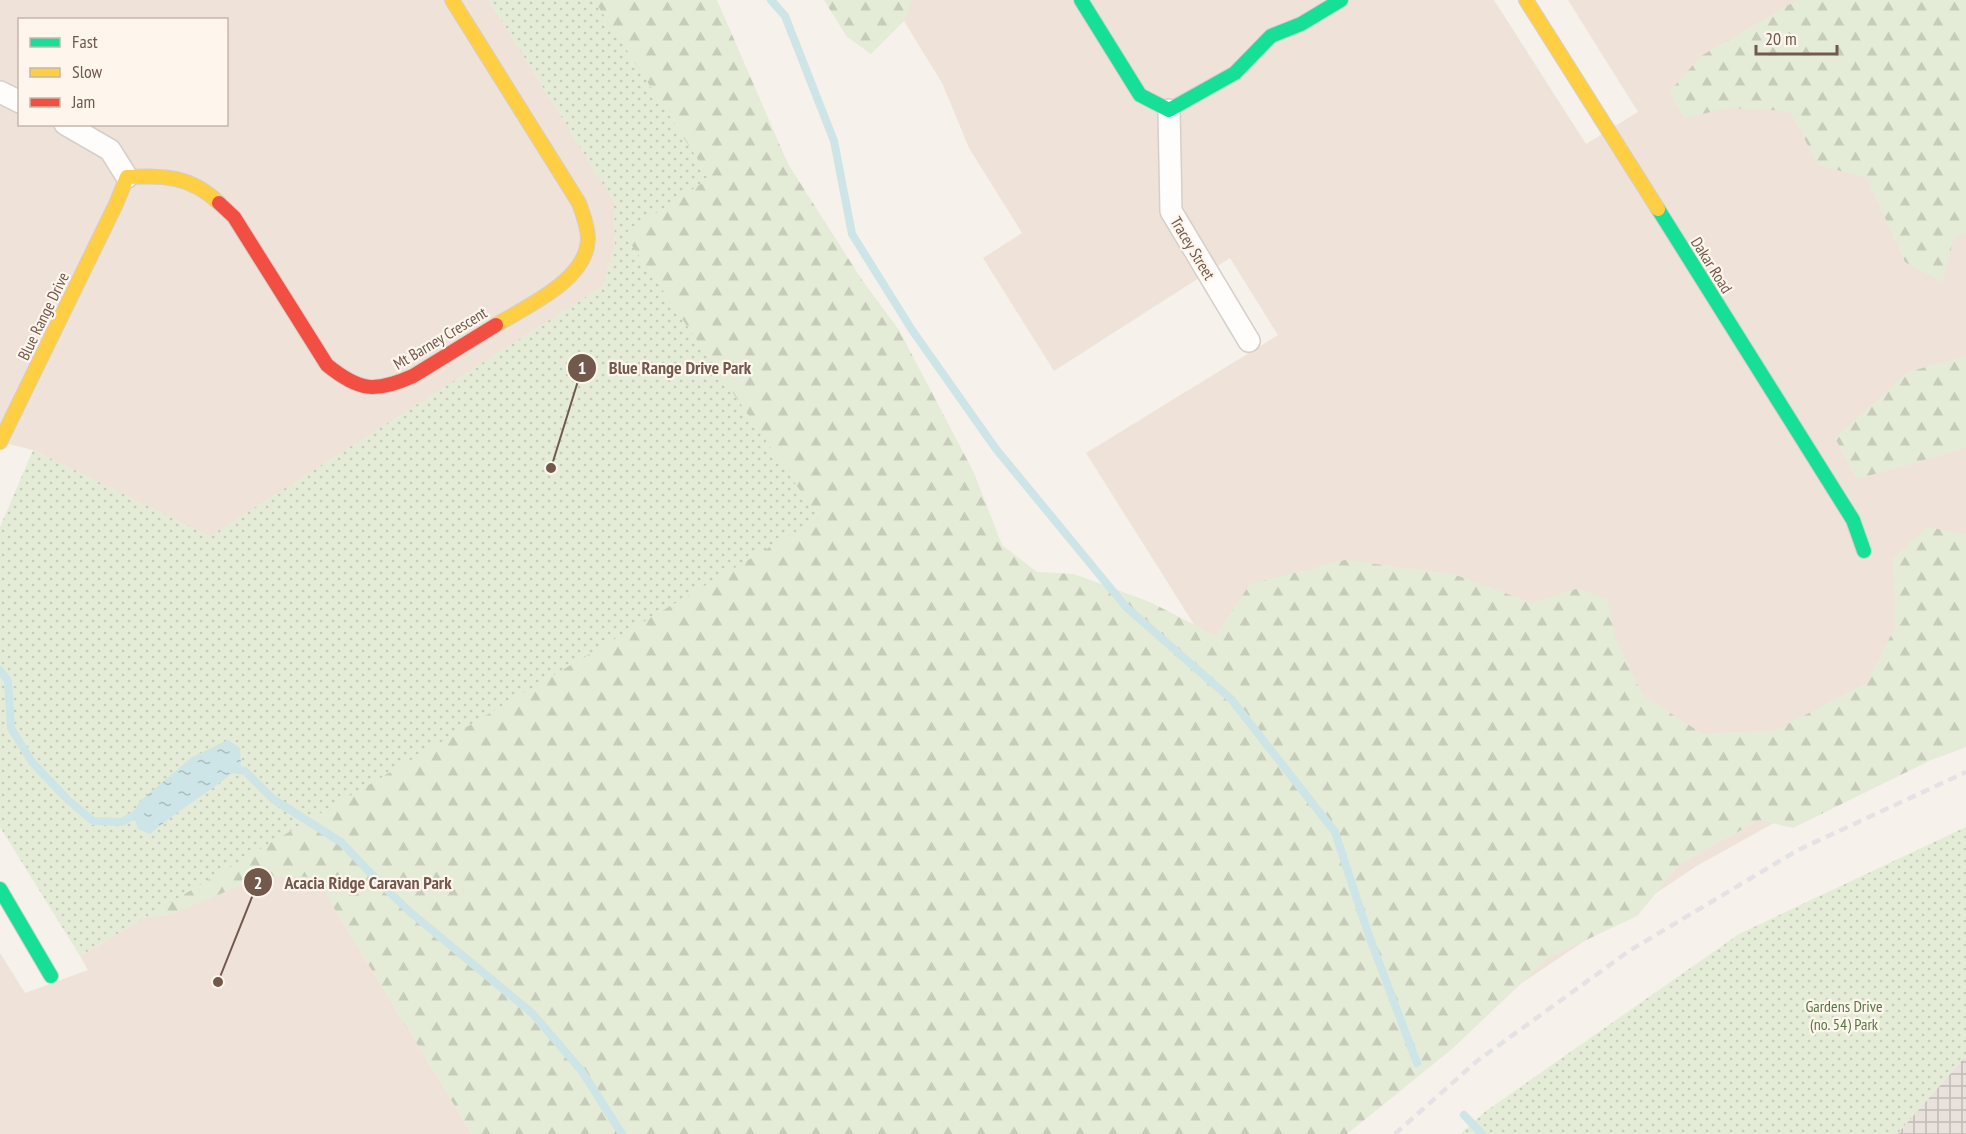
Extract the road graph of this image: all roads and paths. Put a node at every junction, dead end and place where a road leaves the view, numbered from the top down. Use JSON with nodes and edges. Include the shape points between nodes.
{"nodes":[{"id":1,"x":452,"y":0,"type":"edge"},
{"id":2,"x":1081,"y":0,"type":"edge"},
{"id":3,"x":1341,"y":0,"type":"edge"},
{"id":4,"x":1526,"y":0,"type":"edge"},
{"id":5,"x":0,"y":92,"type":"edge"},
{"id":6,"x":18,"y":101,"type":"edge"},
{"id":7,"x":1169,"y":110,"type":"junction"},
{"id":8,"x":68,"y":126,"type":"edge"},
{"id":9,"x":127,"y":177,"type":"junction"},
{"id":10,"x":1249,"y":340,"type":"dead end"},
{"id":11,"x":2,"y":432,"type":"edge"},
{"id":12,"x":1864,"y":551,"type":"dead end"},
{"id":13,"x":0,"y":888,"type":"edge"},
{"id":14,"x":51,"y":976,"type":"dead end"}],
"edges":[{"from":1,"to":9,"type":"street","name":"Mt Barney Crescent","via":[[579,202],[588,236],[580,265],[558,287],[413,376],[389,387],[365,388],[344,380],[327,365],[234,217],[209,193],[178,178]]},
{"from":2,"to":7,"type":"street","via":[[1140,95]]},
{"from":3,"to":7,"type":"street","via":[[1301,24],[1271,36],[1234,73]]},
{"from":4,"to":12,"type":"street","name":"Dakar Road","via":[[1853,520]]},
{"from":5,"to":6,"type":"street"},
{"from":7,"to":10,"type":"street","name":"Tracey Street","via":[[1171,211]]},
{"from":8,"to":9,"type":"street","via":[[110,150]]},
{"from":9,"to":11,"type":"street","name":"Blue Range Drive"},
{"from":13,"to":14,"type":"street"}]}
